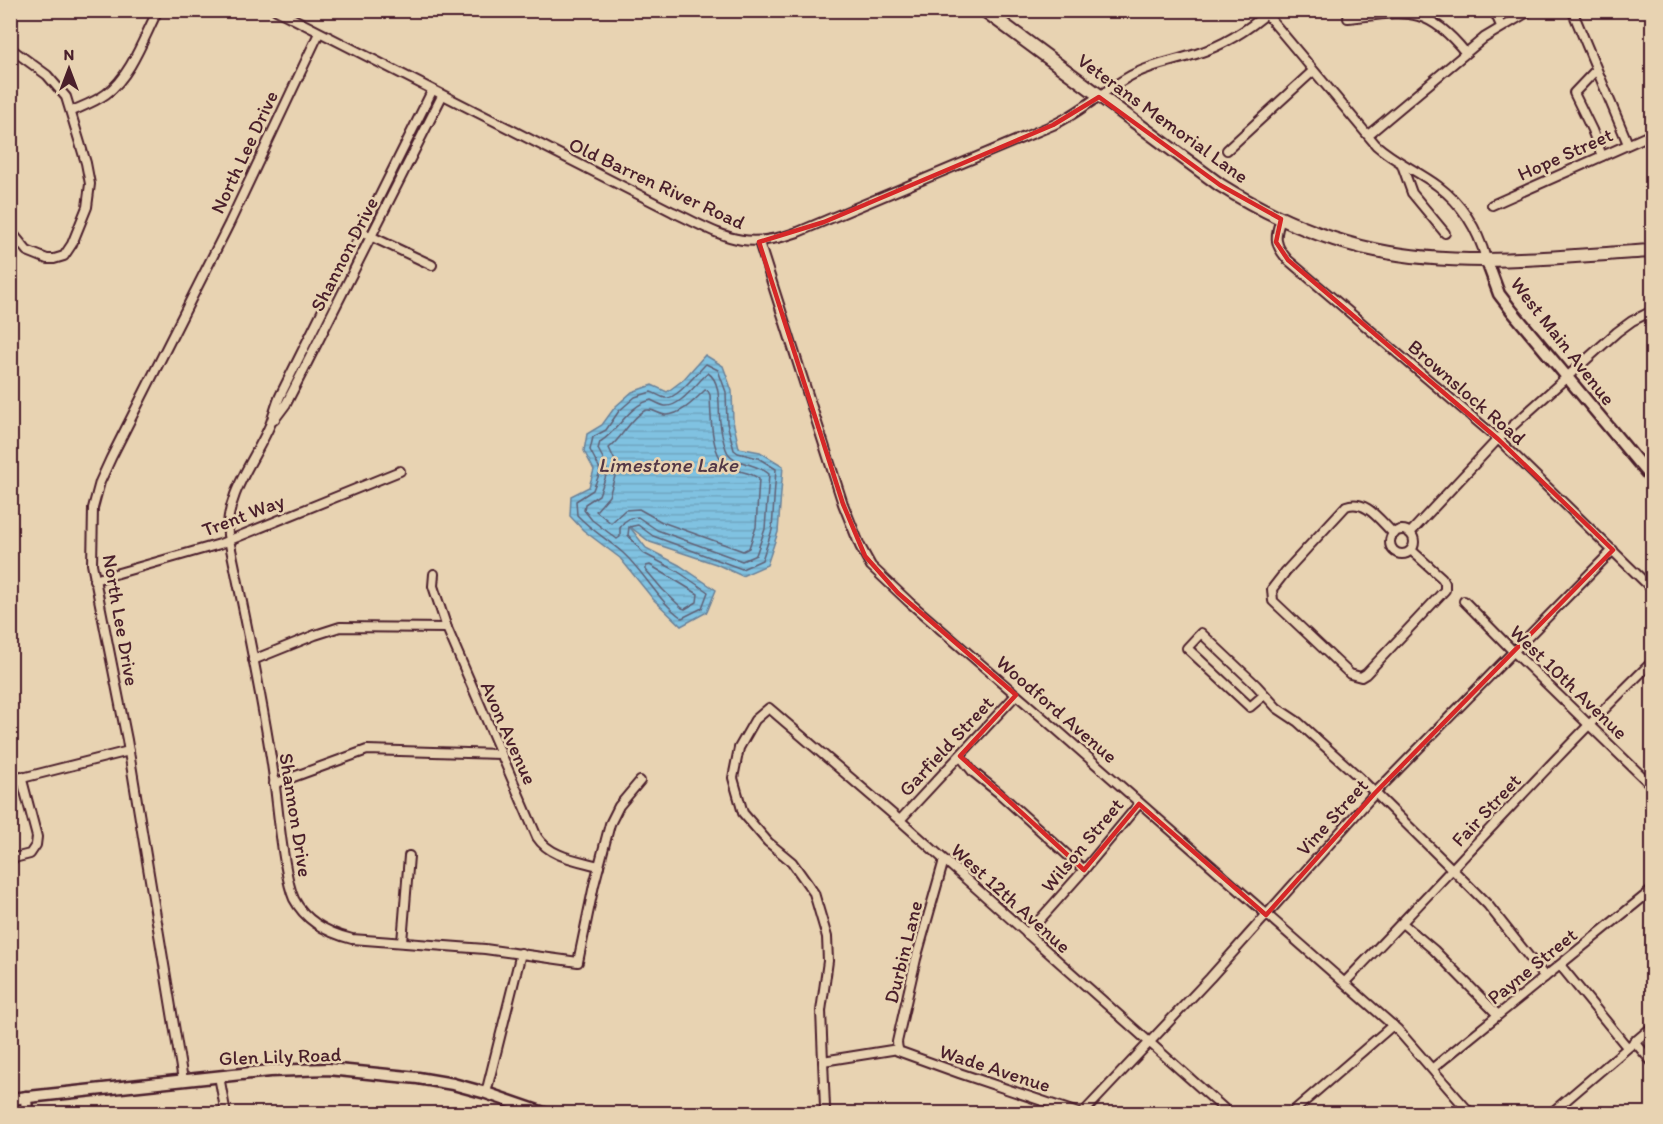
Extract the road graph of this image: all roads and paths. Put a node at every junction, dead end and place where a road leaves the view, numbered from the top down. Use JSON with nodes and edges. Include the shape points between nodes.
{"nodes":[{"id":1,"x":158,"y":10,"type":"edge"},
{"id":2,"x":276,"y":10,"type":"edge"},
{"id":3,"x":984,"y":10,"type":"edge"},
{"id":4,"x":1494,"y":10,"type":"edge"},
{"id":5,"x":1531,"y":10,"type":"edge"},
{"id":6,"x":1572,"y":10,"type":"edge"},
{"id":7,"x":1267,"y":12,"type":"edge"},
{"id":8,"x":1348,"y":18,"type":"dead end"},
{"id":9,"x":1501,"y":26,"type":"junction"},
{"id":10,"x":319,"y":33,"type":"junction"},
{"id":11,"x":10,"y":48,"type":"edge"},
{"id":12,"x":1466,"y":52,"type":"junction"},
{"id":13,"x":1313,"y":70,"type":"junction"},
{"id":14,"x":1597,"y":73,"type":"junction"},
{"id":15,"x":432,"y":91,"type":"junction"},
{"id":16,"x":442,"y":96,"type":"junction"},
{"id":17,"x":1099,"y":97,"type":"junction"},
{"id":18,"x":72,"y":111,"type":"junction"},
{"id":19,"x":1653,"y":134,"type":"edge"},
{"id":20,"x":1368,"y":135,"type":"junction"},
{"id":21,"x":1628,"y":144,"type":"junction"},
{"id":22,"x":1227,"y":150,"type":"dead end"},
{"id":23,"x":1602,"y":156,"type":"junction"},
{"id":24,"x":396,"y":161,"type":"junction"},
{"id":25,"x":1402,"y":165,"type":"junction"},
{"id":26,"x":406,"y":166,"type":"junction"},
{"id":27,"x":1492,"y":205,"type":"dead end"},
{"id":28,"x":1281,"y":219,"type":"junction"},
{"id":29,"x":10,"y":230,"type":"edge"},
{"id":30,"x":361,"y":232,"type":"junction"},
{"id":31,"x":1444,"y":233,"type":"dead end"},
{"id":32,"x":371,"y":237,"type":"junction"},
{"id":33,"x":759,"y":242,"type":"junction"},
{"id":34,"x":1653,"y":250,"type":"edge"},
{"id":35,"x":1486,"y":259,"type":"junction"},
{"id":36,"x":432,"y":266,"type":"dead end"},
{"id":37,"x":1653,"y":311,"type":"edge"},
{"id":38,"x":313,"y":329,"type":"junction"},
{"id":39,"x":322,"y":334,"type":"junction"},
{"id":40,"x":1566,"y":377,"type":"junction"},
{"id":41,"x":271,"y":423,"type":"junction"},
{"id":42,"x":1498,"y":439,"type":"junction"},
{"id":43,"x":400,"y":471,"type":"dead end"},
{"id":44,"x":1653,"y":479,"type":"edge"},
{"id":45,"x":1410,"y":533,"type":"junction"},
{"id":46,"x":1394,"y":534,"type":"junction"},
{"id":47,"x":229,"y":540,"type":"junction"},
{"id":48,"x":1411,"y":550,"type":"junction"},
{"id":49,"x":1613,"y":550,"type":"junction"},
{"id":50,"x":434,"y":574,"type":"dead end"},
{"id":51,"x":94,"y":580,"type":"junction"},
{"id":52,"x":1653,"y":589,"type":"edge"},
{"id":53,"x":1464,"y":601,"type":"dead end"},
{"id":54,"x":447,"y":628,"type":"junction"},
{"id":55,"x":1513,"y":651,"type":"junction"},
{"id":56,"x":253,"y":660,"type":"junction"},
{"id":57,"x":1653,"y":662,"type":"edge"},
{"id":58,"x":1264,"y":694,"type":"junction"},
{"id":59,"x":1016,"y":695,"type":"junction"},
{"id":60,"x":1588,"y":724,"type":"junction"},
{"id":61,"x":129,"y":751,"type":"junction"},
{"id":62,"x":500,"y":754,"type":"junction"},
{"id":63,"x":960,"y":756,"type":"junction"},
{"id":64,"x":640,"y":781,"type":"dead end"},
{"id":65,"x":274,"y":784,"type":"junction"},
{"id":66,"x":1653,"y":786,"type":"edge"},
{"id":67,"x":1375,"y":793,"type":"junction"},
{"id":68,"x":1139,"y":804,"type":"junction"},
{"id":69,"x":900,"y":820,"type":"junction"},
{"id":70,"x":409,"y":856,"type":"dead end"},
{"id":71,"x":10,"y":859,"type":"edge"},
{"id":72,"x":944,"y":861,"type":"junction"},
{"id":73,"x":599,"y":866,"type":"junction"},
{"id":74,"x":1084,"y":870,"type":"junction"},
{"id":75,"x":1454,"y":870,"type":"junction"},
{"id":76,"x":1653,"y":890,"type":"edge"},
{"id":77,"x":1266,"y":915,"type":"junction"},
{"id":78,"x":1402,"y":923,"type":"junction"},
{"id":79,"x":1027,"y":934,"type":"junction"},
{"id":80,"x":402,"y":942,"type":"junction"},
{"id":81,"x":521,"y":953,"type":"junction"},
{"id":82,"x":1560,"y":965,"type":"junction"},
{"id":83,"x":1545,"y":977,"type":"junction"},
{"id":84,"x":1345,"y":982,"type":"junction"},
{"id":85,"x":1498,"y":1015,"type":"junction"},
{"id":86,"x":1393,"y":1025,"type":"junction"},
{"id":87,"x":1653,"y":1027,"type":"edge"},
{"id":88,"x":1150,"y":1042,"type":"junction"},
{"id":89,"x":1631,"y":1044,"type":"junction"},
{"id":90,"x":898,"y":1050,"type":"junction"},
{"id":91,"x":824,"y":1061,"type":"junction"},
{"id":92,"x":1653,"y":1062,"type":"edge"},
{"id":93,"x":1432,"y":1068,"type":"junction"},
{"id":94,"x":219,"y":1076,"type":"junction"},
{"id":95,"x":183,"y":1080,"type":"junction"},
{"id":96,"x":486,"y":1093,"type":"junction"},
{"id":97,"x":26,"y":1097,"type":"junction"},
{"id":98,"x":10,"y":1099,"type":"edge"},
{"id":99,"x":825,"y":1107,"type":"dead end"},
{"id":100,"x":27,"y":1113,"type":"edge"},
{"id":101,"x":226,"y":1113,"type":"edge"},
{"id":102,"x":547,"y":1113,"type":"edge"},
{"id":103,"x":1082,"y":1113,"type":"edge"},
{"id":104,"x":1230,"y":1113,"type":"edge"},
{"id":105,"x":1290,"y":1113,"type":"edge"},
{"id":106,"x":1471,"y":1113,"type":"edge"},
{"id":107,"x":1550,"y":1113,"type":"edge"}],
"edges":[{"from":1,"to":18,"type":"street","via":[[118,82],[104,96]]},
{"from":2,"to":10,"type":"street","name":"Old Barren River Road"},
{"from":3,"to":17,"type":"main road","name":"Veterans Memorial Lane"},
{"from":4,"to":9,"type":"street"},
{"from":5,"to":9,"type":"street"},
{"from":6,"to":14,"type":"street"},
{"from":7,"to":13,"type":"street","name":"West Main Avenue"},
{"from":7,"to":17,"type":"street","name":"Old Barren River Road","via":[[1240,35],[1143,70]]},
{"from":8,"to":12,"type":"street","via":[[1418,15],[1439,25]]},
{"from":9,"to":12,"type":"street"},
{"from":10,"to":15,"type":"street","name":"Old Barren River Road"},
{"from":10,"to":51,"type":"street","name":"North Lee Drive","via":[[229,224],[105,470],[92,522]]},
{"from":11,"to":18,"type":"street","via":[[54,81]]},
{"from":12,"to":20,"type":"street"},
{"from":13,"to":20,"type":"street","name":"West Main Avenue"},
{"from":13,"to":22,"type":"street"},
{"from":14,"to":21,"type":"street"},
{"from":14,"to":23,"type":"street","via":[[1574,93]]},
{"from":15,"to":16,"type":"street","name":"Old Barren River Road"},
{"from":15,"to":24,"type":"street","name":"Shannon Drive"},
{"from":16,"to":26,"type":"street","name":"Shannon Drive"},
{"from":16,"to":33,"type":"street","name":"Old Barren River Road","via":[[708,229],[733,240]]},
{"from":17,"to":28,"type":"main road","name":"Veterans Memorial Lane","via":[[1206,176]]},
{"from":17,"to":33,"type":"street","name":"Old Barren River Road","via":[[1062,121],[934,176],[798,232]]},
{"from":18,"to":29,"type":"street","via":[[90,184],[87,207],[68,252],[60,258],[41,258],[27,251]]},
{"from":19,"to":21,"type":"street","name":"Hope Street"},
{"from":20,"to":25,"type":"street","name":"West Main Avenue"},
{"from":21,"to":23,"type":"street","name":"Hope Street"},
{"from":23,"to":27,"type":"street","name":"Hope Street"},
{"from":24,"to":26,"type":"street"},
{"from":24,"to":30,"type":"street","name":"Shannon Drive"},
{"from":25,"to":31,"type":"street","via":[[1412,193]]},
{"from":25,"to":35,"type":"street","name":"West Main Avenue","via":[[1438,186],[1459,206]]},
{"from":26,"to":32,"type":"street","name":"Shannon Drive"},
{"from":28,"to":35,"type":"main road","name":"Veterans Memorial Lane","via":[[1374,249],[1437,258]]},
{"from":28,"to":42,"type":"street","name":"Brownslock Road","via":[[1275,240],[1283,254]]},
{"from":30,"to":32,"type":"street"},
{"from":30,"to":38,"type":"street","name":"Shannon Drive"},
{"from":32,"to":36,"type":"street"},
{"from":32,"to":39,"type":"street","name":"Shannon Drive"},
{"from":33,"to":59,"type":"street","name":"Woodford Avenue","via":[[843,504],[865,556],[898,593]]},
{"from":34,"to":35,"type":"main road","name":"Veterans Memorial Lane"},
{"from":35,"to":40,"type":"street","name":"West Main Avenue","via":[[1501,297]]},
{"from":37,"to":40,"type":"street","via":[[1625,326]]},
{"from":38,"to":39,"type":"street"},
{"from":38,"to":41,"type":"street","name":"Shannon Drive"},
{"from":39,"to":41,"type":"street","name":"Shannon Drive","via":[[286,404]]},
{"from":40,"to":42,"type":"street"},
{"from":40,"to":44,"type":"street","name":"West Main Avenue"},
{"from":41,"to":47,"type":"street","name":"Shannon Drive","via":[[231,504]]},
{"from":42,"to":45,"type":"street"},
{"from":42,"to":49,"type":"street","name":"Brownslock Road"},
{"from":43,"to":47,"type":"street","name":"Trent Way"},
{"from":45,"to":46,"type":"street","via":[[1401,530]]},
{"from":45,"to":48,"type":"street","via":[[1414,542]]},
{"from":46,"to":48,"type":"street","via":[[1391,544],[1395,551],[1401,554]]},
{"from":46,"to":48,"type":"street","via":[[1367,508],[1346,506],[1272,589],[1273,601],[1350,674],[1360,677],[1445,590],[1442,578]]},
{"from":47,"to":51,"type":"street","name":"Trent Way"},
{"from":47,"to":56,"type":"street","name":"Shannon Drive"},
{"from":49,"to":52,"type":"street","name":"Brownslock Road"},
{"from":49,"to":55,"type":"street","name":"Vine Street"},
{"from":50,"to":54,"type":"street","name":"Avon Avenue","via":[[433,586]]},
{"from":51,"to":61,"type":"street","name":"North Lee Drive"},
{"from":53,"to":55,"type":"street","name":"West 10th Avenue"},
{"from":54,"to":56,"type":"street","via":[[340,627]]},
{"from":54,"to":62,"type":"street","name":"Avon Avenue"},
{"from":55,"to":60,"type":"street","name":"West 10th Avenue"},
{"from":55,"to":67,"type":"street","name":"Vine Street"},
{"from":56,"to":65,"type":"street","name":"Shannon Drive"},
{"from":57,"to":60,"type":"street","name":"Fair Street"},
{"from":58,"to":58,"type":"street","via":[[1201,633],[1187,648],[1250,707]]},
{"from":58,"to":67,"type":"street"},
{"from":59,"to":63,"type":"street","name":"Garfield Street"},
{"from":59,"to":68,"type":"street","name":"Woodford Avenue"},
{"from":60,"to":66,"type":"street","name":"West 10th Avenue"},
{"from":60,"to":75,"type":"street","name":"Fair Street"},
{"from":61,"to":71,"type":"street","via":[[22,777],[36,845],[30,854]]},
{"from":61,"to":95,"type":"street","name":"North Lee Drive"},
{"from":62,"to":65,"type":"street","via":[[367,750]]},
{"from":62,"to":73,"type":"street","name":"Avon Avenue","via":[[543,845],[559,855]]},
{"from":63,"to":69,"type":"street","name":"Garfield Street"},
{"from":63,"to":74,"type":"street"},
{"from":64,"to":73,"type":"street","via":[[614,814]]},
{"from":65,"to":80,"type":"street","name":"Shannon Drive","via":[[288,877],[294,899],[304,914],[339,936]]},
{"from":67,"to":75,"type":"street"},
{"from":67,"to":77,"type":"street","name":"Vine Street"},
{"from":68,"to":74,"type":"street","name":"Wilson Street"},
{"from":68,"to":77,"type":"street","name":"Woodford Avenue"},
{"from":69,"to":72,"type":"street","name":"West 12th Avenue"},
{"from":69,"to":91,"type":"street","name":"West 12th Avenue","via":[[769,708],[755,720],[739,748],[733,778],[743,813],[792,862],[814,892],[827,937],[821,1011]]},
{"from":70,"to":80,"type":"street"},
{"from":72,"to":79,"type":"street","name":"West 12th Avenue"},
{"from":72,"to":90,"type":"street","name":"Durbin Lane","via":[[916,959]]},
{"from":73,"to":81,"type":"street","name":"Shannon Drive","via":[[578,962]]},
{"from":74,"to":79,"type":"street","name":"Wilson Street"},
{"from":75,"to":78,"type":"street","name":"Fair Street"},
{"from":75,"to":83,"type":"street","via":[[1488,905]]},
{"from":76,"to":82,"type":"street","name":"Payne Street"},
{"from":77,"to":84,"type":"street","name":"Woodford Avenue"},
{"from":77,"to":88,"type":"street","name":"Vine Street"},
{"from":78,"to":84,"type":"street","name":"Fair Street"},
{"from":78,"to":85,"type":"street"},
{"from":79,"to":88,"type":"street","name":"West 12th Avenue"},
{"from":80,"to":81,"type":"street","name":"Shannon Drive"},
{"from":81,"to":96,"type":"street"},
{"from":82,"to":83,"type":"street","name":"Payne Street"},
{"from":82,"to":89,"type":"street"},
{"from":83,"to":85,"type":"street","name":"Payne Street"},
{"from":84,"to":86,"type":"street","name":"Woodford Avenue"},
{"from":85,"to":93,"type":"street","name":"Payne Street"},
{"from":86,"to":93,"type":"street","name":"Woodford Avenue"},
{"from":86,"to":105,"type":"street"},
{"from":87,"to":89,"type":"street"},
{"from":88,"to":103,"type":"street","name":"Vine Street"},
{"from":88,"to":104,"type":"street","name":"West 12th Avenue"},
{"from":89,"to":92,"type":"street"},
{"from":89,"to":107,"type":"street"},
{"from":90,"to":91,"type":"street"},
{"from":90,"to":103,"type":"street","name":"Wade Avenue"},
{"from":91,"to":99,"type":"street"},
{"from":93,"to":106,"type":"street","name":"Woodford Avenue"},
{"from":94,"to":95,"type":"street","name":"Glen Lily Road"},
{"from":94,"to":96,"type":"street","name":"Glen Lily Road","via":[[336,1069],[426,1079]]},
{"from":94,"to":101,"type":"street"},
{"from":95,"to":97,"type":"street","name":"Glen Lily Road"},
{"from":96,"to":102,"type":"street","name":"Glen Lily Road"},
{"from":97,"to":98,"type":"street","name":"Glen Lily Road"},
{"from":97,"to":100,"type":"street"}]}
